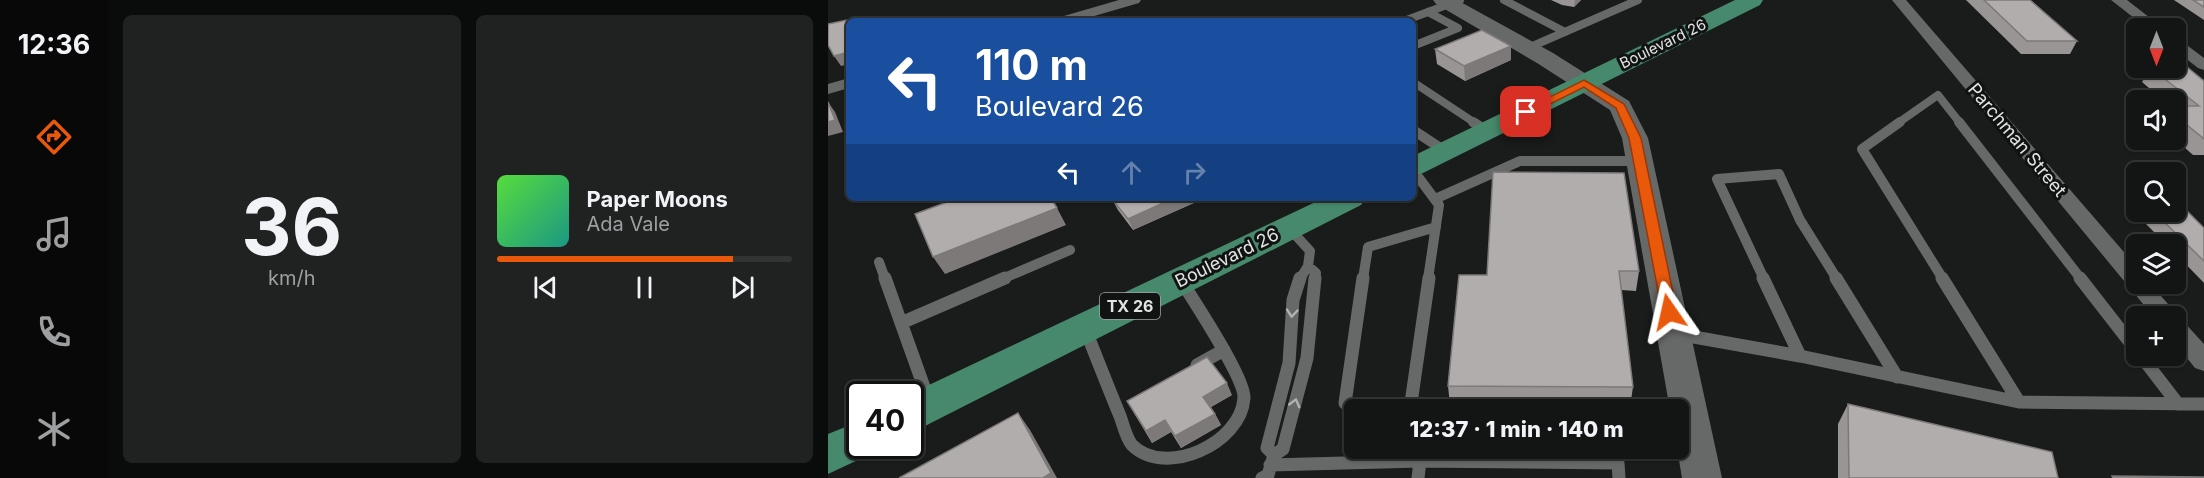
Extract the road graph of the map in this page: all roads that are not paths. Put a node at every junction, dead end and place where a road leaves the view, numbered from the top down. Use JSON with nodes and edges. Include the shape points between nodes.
{"nodes":[{"id":1,"x":1134,"y":0,"type":"edge"},
{"id":2,"x":1504,"y":0,"type":"edge"},
{"id":3,"x":1638,"y":0,"type":"edge"},
{"id":4,"x":1751,"y":0,"type":"edge"},
{"id":5,"x":1899,"y":0,"type":"edge"},
{"id":6,"x":2118,"y":0,"type":"edge"},
{"id":7,"x":1445,"y":4,"type":"edge"},
{"id":8,"x":1072,"y":18,"type":"edge"},
{"id":9,"x":1411,"y":18,"type":"edge"},
{"id":10,"x":2142,"y":18,"type":"edge"},
{"id":11,"x":1565,"y":32,"type":"junction"},
{"id":12,"x":1416,"y":45,"type":"edge"},
{"id":13,"x":1528,"y":48,"type":"junction"},
{"id":14,"x":2186,"y":50,"type":"edge"},
{"id":15,"x":2200,"y":59,"type":"edge"},
{"id":16,"x":1584,"y":83,"type":"junction"},
{"id":17,"x":846,"y":84,"type":"edge"},
{"id":18,"x":1416,"y":84,"type":"edge"},
{"id":19,"x":828,"y":89,"type":"edge"},
{"id":20,"x":1487,"y":131,"type":"junction"},
{"id":21,"x":1416,"y":132,"type":"edge"},
{"id":22,"x":1445,"y":151,"type":"junction"},
{"id":23,"x":1640,"y":161,"type":"junction"},
{"id":24,"x":1416,"y":167,"type":"edge"},
{"id":25,"x":1416,"y":173,"type":"edge"},
{"id":26,"x":1435,"y":199,"type":"junction"},
{"id":27,"x":1344,"y":201,"type":"edge"},
{"id":28,"x":1436,"y":227,"type":"junction"},
{"id":29,"x":1289,"y":228,"type":"junction"},
{"id":30,"x":1070,"y":250,"type":"dead end"},
{"id":31,"x":879,"y":262,"type":"dead end"},
{"id":32,"x":1308,"y":266,"type":"junction"},
{"id":33,"x":2126,"y":269,"type":"edge"},
{"id":34,"x":1181,"y":281,"type":"junction"},
{"id":35,"x":2147,"y":294,"type":"edge"},
{"id":36,"x":2157,"y":306,"type":"edge"},
{"id":37,"x":901,"y":323,"type":"junction"},
{"id":38,"x":1085,"y":328,"type":"junction"},
{"id":39,"x":1674,"y":333,"type":"junction"},
{"id":40,"x":2126,"y":337,"type":"edge"},
{"id":41,"x":2186,"y":340,"type":"edge"},
{"id":42,"x":1224,"y":350,"type":"junction"},
{"id":43,"x":1800,"y":356,"type":"junction"},
{"id":44,"x":2204,"y":361,"type":"edge"},
{"id":45,"x":2149,"y":366,"type":"edge"},
{"id":46,"x":1185,"y":371,"type":"edge"},
{"id":47,"x":1896,"y":376,"type":"junction"},
{"id":48,"x":914,"y":381,"type":"edge"},
{"id":49,"x":1346,"y":399,"type":"edge"},
{"id":50,"x":1412,"y":399,"type":"edge"},
{"id":51,"x":2019,"y":402,"type":"junction"},
{"id":52,"x":2178,"y":404,"type":"junction"},
{"id":53,"x":2204,"y":405,"type":"edge"},
{"id":54,"x":924,"y":407,"type":"edge"},
{"id":55,"x":846,"y":446,"type":"edge"},
{"id":56,"x":828,"y":455,"type":"edge"},
{"id":57,"x":1379,"y":459,"type":"edge"},
{"id":58,"x":1418,"y":459,"type":"edge"},
{"id":59,"x":1518,"y":459,"type":"edge"},
{"id":60,"x":1270,"y":470,"type":"edge"},
{"id":61,"x":1418,"y":478,"type":"edge"},
{"id":62,"x":1619,"y":478,"type":"edge"},
{"id":63,"x":1702,"y":478,"type":"edge"}],
"edges":[{"from":1,"to":8,"type":"street"},
{"from":2,"to":11,"type":"lane"},
{"from":3,"to":11,"type":"lane"},
{"from":4,"to":16,"type":"main road","name":"Boulevard 26"},
{"from":5,"to":33,"type":"street","name":"Parchman Street"},
{"from":6,"to":10,"type":"street"},
{"from":7,"to":9,"type":"lane"},
{"from":7,"to":12,"type":"lane","via":[[1458,28]]},
{"from":7,"to":13,"type":"street"},
{"from":11,"to":13,"type":"lane"},
{"from":13,"to":16,"type":"street"},
{"from":14,"to":15,"type":"street"},
{"from":16,"to":20,"type":"main road","name":"Boulevard 26"},
{"from":16,"to":23,"type":"street","via":[[1620,106],[1635,138]]},
{"from":17,"to":19,"type":"street"},
{"from":18,"to":20,"type":"lane"},
{"from":20,"to":22,"type":"main road","name":"Boulevard 26"},
{"from":21,"to":22,"type":"lane"},
{"from":22,"to":24,"type":"main road","name":"Boulevard 26"},
{"from":23,"to":26,"type":"lane","via":[[1520,161]]},
{"from":23,"to":39,"type":"street"},
{"from":25,"to":26,"type":"lane"},
{"from":26,"to":28,"type":"lane","via":[[1439,205]]},
{"from":27,"to":29,"type":"main road","name":"Boulevard 26","number":"TX 26"},
{"from":28,"to":49,"type":"lane","via":[[1368,248]]},
{"from":28,"to":50,"type":"lane"},
{"from":29,"to":32,"type":"lane","via":[[1310,251]]},
{"from":29,"to":34,"type":"main road","name":"Boulevard 26","number":"TX 26"},
{"from":30,"to":37,"type":"lane"},
{"from":31,"to":37,"type":"lane"},
{"from":32,"to":60,"type":"lane","one_way":true,"via":[[1293,300],[1289,362],[1267,448]]},
{"from":60,"to":32,"type":"lane","one_way":true,"via":[[1283,449],[1308,358],[1316,273]]},
{"from":34,"to":38,"type":"main road","name":"Boulevard 26","number":"TX 26"},
{"from":34,"to":42,"type":"lane"},
{"from":35,"to":36,"type":"street","name":"Parchman Street"},
{"from":37,"to":48,"type":"lane"},
{"from":38,"to":42,"type":"lane","via":[[1123,406],[1131,444],[1157,459],[1194,455],[1210,447],[1234,423],[1243,403],[1241,385]]},
{"from":38,"to":54,"type":"main road","name":"Boulevard 26","number":"TX 26"},
{"from":39,"to":43,"type":"lane"},
{"from":39,"to":63,"type":"street"},
{"from":40,"to":51,"type":"lane","via":[[1938,95],[1862,149]]},
{"from":41,"to":44,"type":"street"},
{"from":42,"to":46,"type":"lane"},
{"from":43,"to":47,"type":"lane"},
{"from":43,"to":47,"type":"lane","via":[[1717,179],[1779,174],[1800,220]]},
{"from":45,"to":52,"type":"lane"},
{"from":47,"to":51,"type":"lane"},
{"from":51,"to":52,"type":"lane"},
{"from":52,"to":53,"type":"lane"},
{"from":55,"to":56,"type":"main road"},
{"from":57,"to":60,"type":"lane"},
{"from":58,"to":61,"type":"lane"},
{"from":59,"to":62,"type":"lane","via":[[1618,463]]}]}
